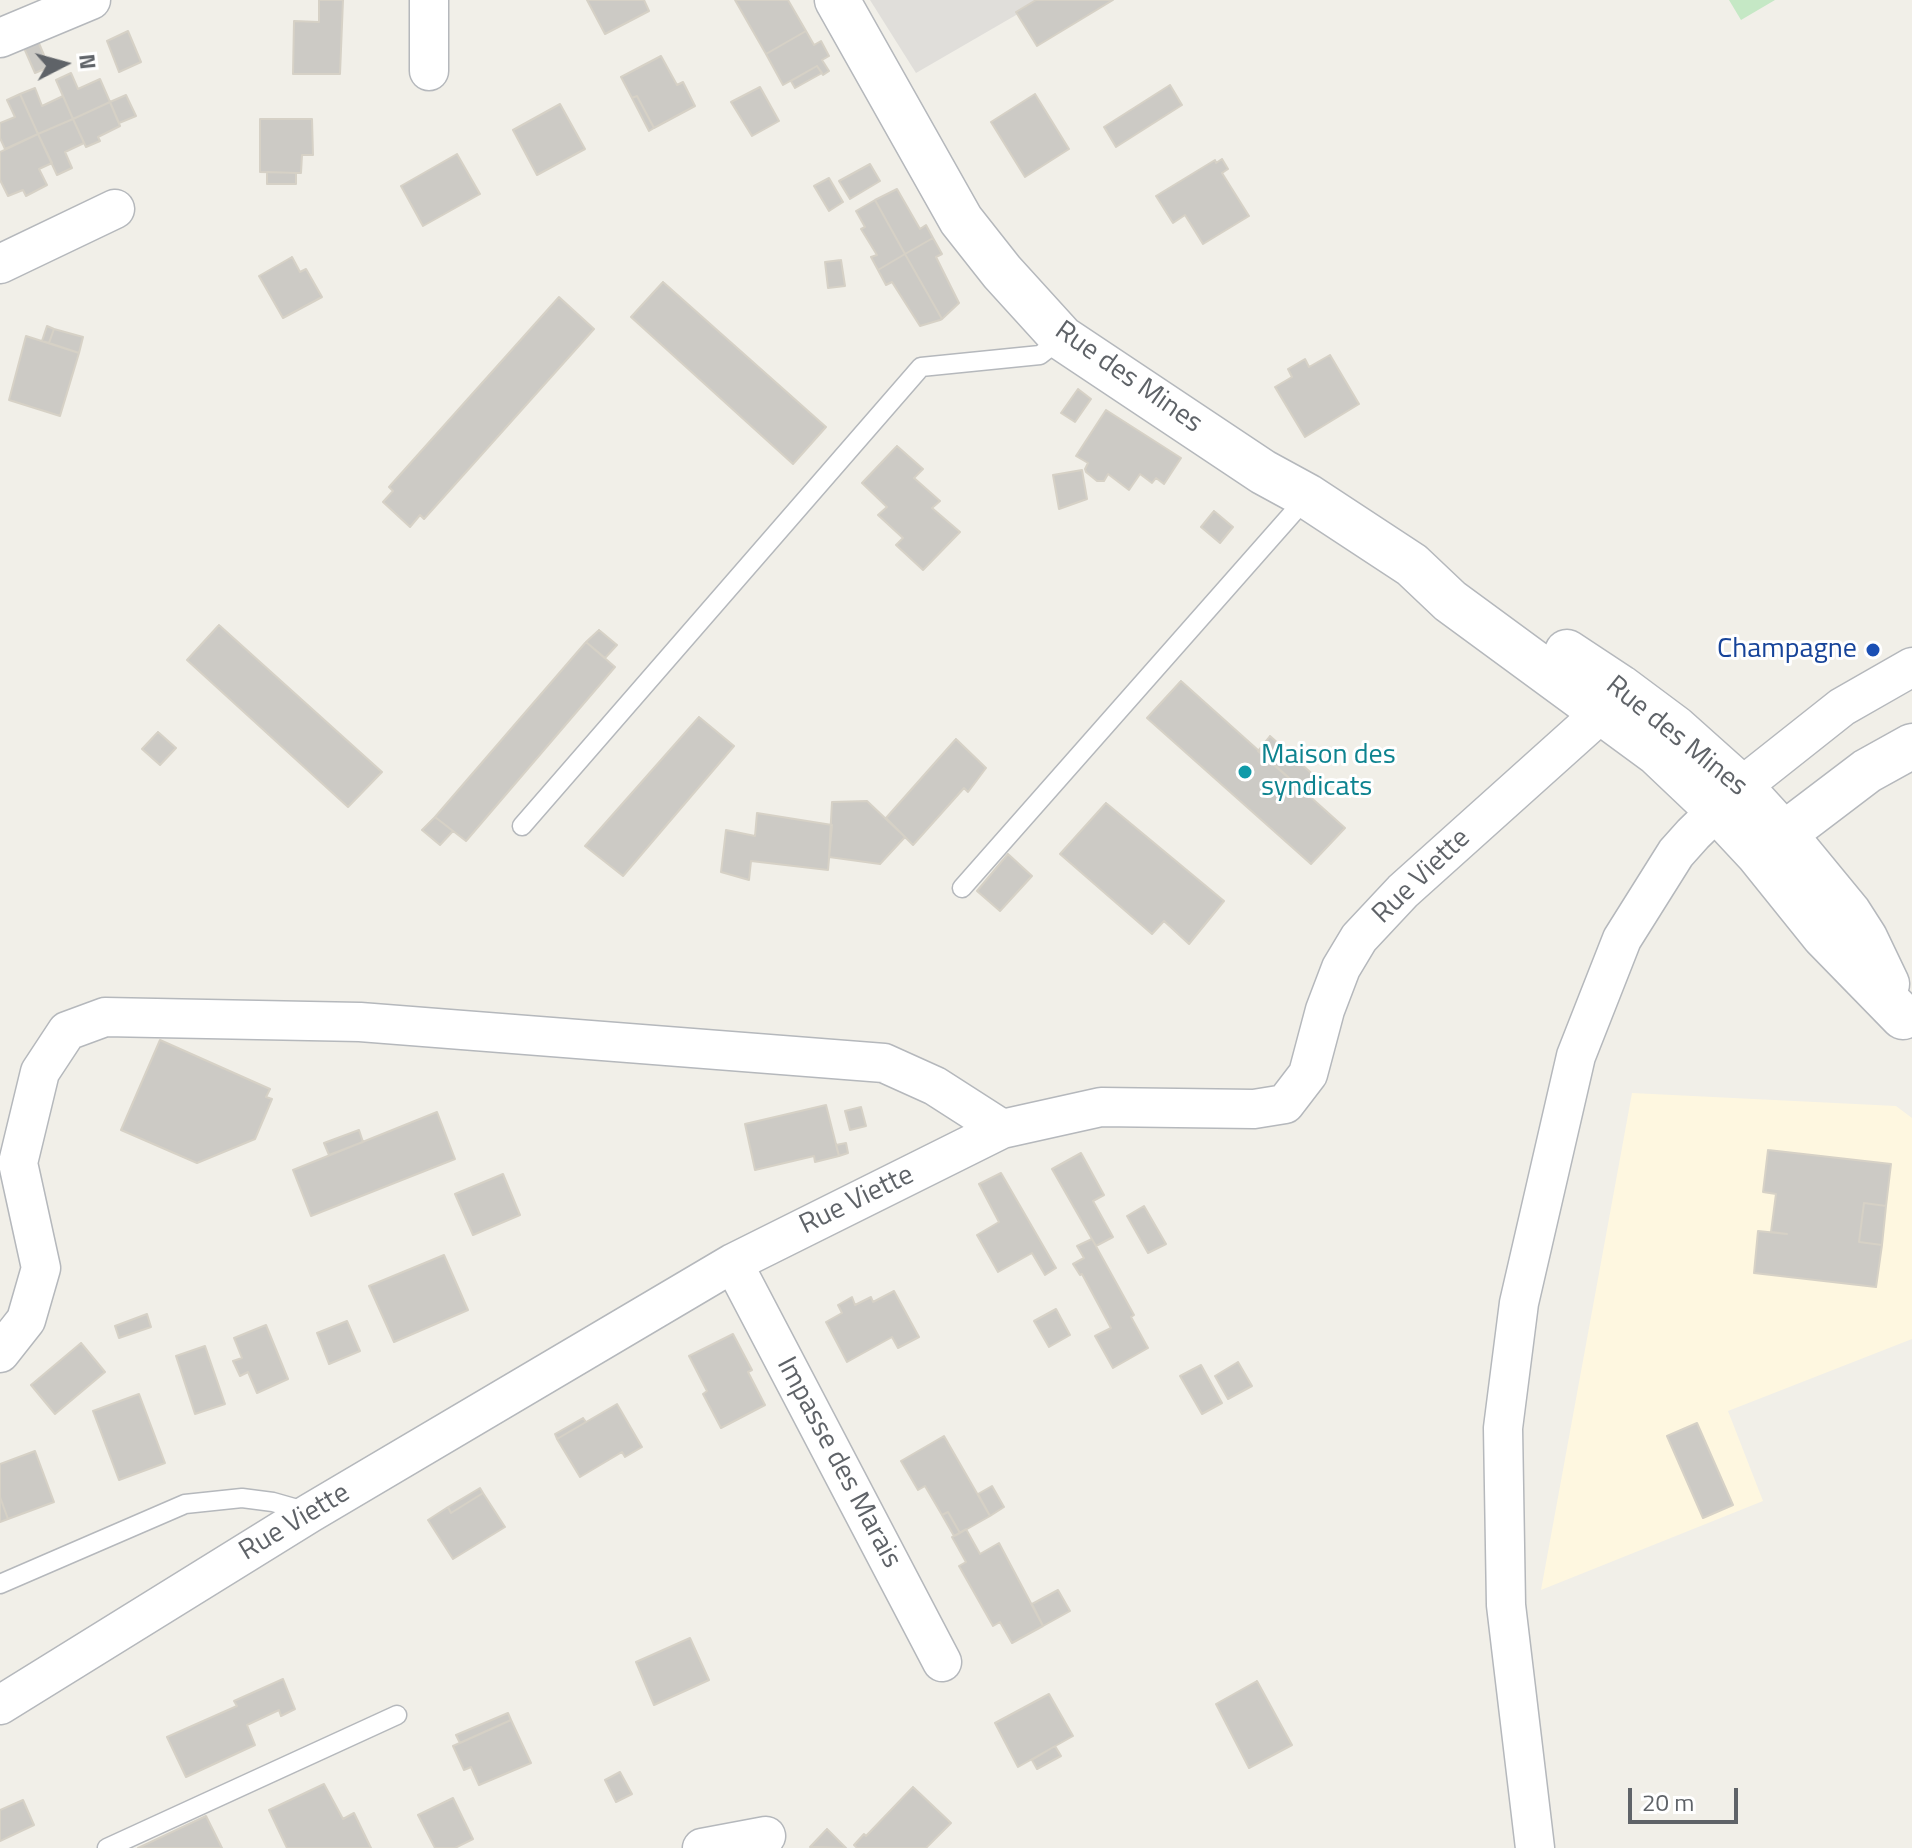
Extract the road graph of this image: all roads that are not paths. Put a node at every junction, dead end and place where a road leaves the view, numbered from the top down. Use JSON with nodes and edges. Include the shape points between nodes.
{"nodes":[{"id":1,"x":91,"y":0,"type":"edge"},
{"id":2,"x":429,"y":0,"type":"edge"},
{"id":3,"x":837,"y":0,"type":"edge"},
{"id":4,"x":0,"y":38,"type":"edge"},
{"id":5,"x":429,"y":71,"type":"dead end"},
{"id":6,"x":115,"y":209,"type":"dead end"},
{"id":7,"x":0,"y":264,"type":"edge"},
{"id":8,"x":1062,"y":338,"type":"junction"},
{"id":9,"x":1307,"y":496,"type":"junction"},
{"id":10,"x":1912,"y":667,"type":"edge"},
{"id":11,"x":1610,"y":699,"type":"junction"},
{"id":12,"x":1912,"y":746,"type":"edge"},
{"id":13,"x":1729,"y":798,"type":"junction"},
{"id":14,"x":522,"y":826,"type":"dead end"},
{"id":15,"x":1771,"y":844,"type":"junction"},
{"id":16,"x":962,"y":888,"type":"dead end"},
{"id":17,"x":1907,"y":1025,"type":"edge"},
{"id":18,"x":1002,"y":1129,"type":"junction"},
{"id":19,"x":733,"y":1263,"type":"junction"},
{"id":20,"x":0,"y":1353,"type":"edge"},
{"id":21,"x":310,"y":1513,"type":"junction"},
{"id":22,"x":0,"y":1584,"type":"edge"},
{"id":23,"x":942,"y":1662,"type":"dead end"},
{"id":24,"x":0,"y":1705,"type":"edge"},
{"id":25,"x":397,"y":1715,"type":"dead end"},
{"id":26,"x":766,"y":1836,"type":"dead end"},
{"id":27,"x":107,"y":1848,"type":"edge"},
{"id":28,"x":702,"y":1848,"type":"edge"},
{"id":29,"x":1535,"y":1848,"type":"edge"}],
"edges":[{"from":1,"to":4,"type":"street"},
{"from":2,"to":5,"type":"street"},
{"from":3,"to":8,"type":"street","name":"Rue des Mines","via":[[961,220]]},
{"from":6,"to":7,"type":"street"},
{"from":8,"to":9,"type":"street","name":"Rue des Mines"},
{"from":8,"to":14,"type":"lane","via":[[1040,355],[921,367]]},
{"from":9,"to":11,"type":"street","name":"Rue des Mines","via":[[1412,565],[1462,584]]},
{"from":9,"to":16,"type":"lane"},
{"from":10,"to":13,"type":"street","via":[[1842,707]]},
{"from":11,"to":13,"type":"street","name":"Rue des Mines","via":[[1698,747]]},
{"from":11,"to":18,"type":"street","name":"Rue Viette","via":[[1359,938],[1330,996],[1308,1074],[1285,1104],[1254,1109],[1101,1107]]},
{"from":12,"to":15,"type":"street","via":[[1867,771]]},
{"from":13,"to":15,"type":"street","name":"Rue des Mines"},
{"from":13,"to":29,"type":"street","via":[[1676,853],[1622,939],[1576,1056],[1519,1303],[1503,1428],[1506,1605]]},
{"from":15,"to":17,"type":"street","name":"Rue des Mines","via":[[1824,936]]},
{"from":18,"to":19,"type":"street","name":"Rue Viette"},
{"from":18,"to":20,"type":"street","via":[[935,1086],[884,1063],[360,1022],[105,1017],[67,1031],[40,1072],[18,1163],[41,1268],[26,1320]]},
{"from":19,"to":21,"type":"street","name":"Rue Viette"},
{"from":19,"to":23,"type":"street","name":"Impasse des Marais"},
{"from":21,"to":22,"type":"lane","via":[[242,1498],[185,1504]]},
{"from":21,"to":24,"type":"street","name":"Rue Viette"},
{"from":25,"to":27,"type":"lane"},
{"from":26,"to":28,"type":"street"}]}
